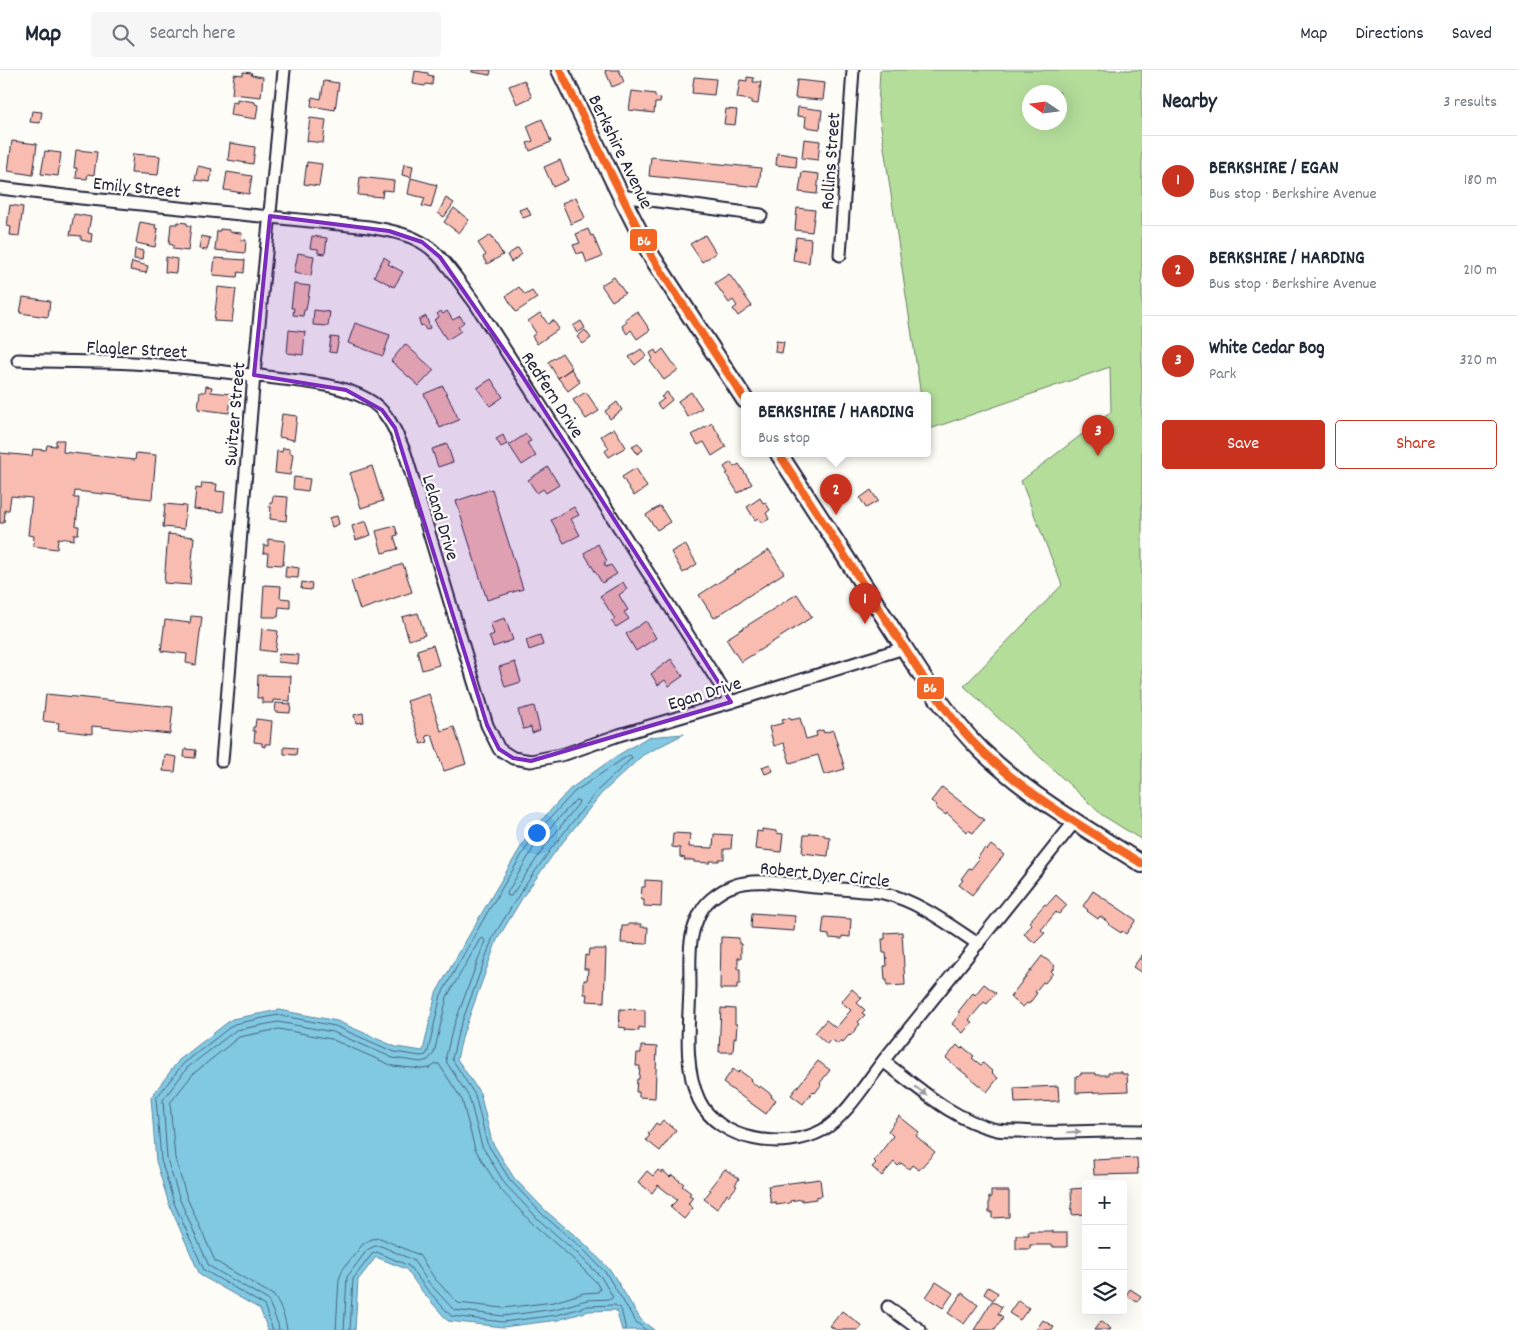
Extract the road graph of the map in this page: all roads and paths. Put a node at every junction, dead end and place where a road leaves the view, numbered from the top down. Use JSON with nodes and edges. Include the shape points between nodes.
{"nodes":[{"id":1,"x":284,"y":70,"type":"edge"},
{"id":2,"x":560,"y":70,"type":"edge"},
{"id":3,"x":853,"y":70,"type":"edge"},
{"id":4,"x":0,"y":188,"type":"edge"},
{"id":5,"x":620,"y":196,"type":"junction"},
{"id":6,"x":760,"y":215,"type":"dead end"},
{"id":7,"x":270,"y":216,"type":"junction"},
{"id":8,"x":840,"y":255,"type":"dead end"},
{"id":9,"x":18,"y":360,"type":"dead end"},
{"id":10,"x":254,"y":375,"type":"junction"},
{"id":11,"x":741,"y":394,"type":"edge"},
{"id":12,"x":781,"y":457,"type":"edge"},
{"id":13,"x":904,"y":648,"type":"junction"},
{"id":14,"x":731,"y":702,"type":"junction"},
{"id":15,"x":513,"y":758,"type":"joint"},
{"id":16,"x":222,"y":761,"type":"dead end"},
{"id":17,"x":1075,"y":821,"type":"junction"},
{"id":18,"x":1142,"y":864,"type":"edge"},
{"id":19,"x":978,"y":944,"type":"junction"},
{"id":20,"x":883,"y":1061,"type":"junction"},
{"id":21,"x":1142,"y":1131,"type":"edge"},
{"id":22,"x":888,"y":1307,"type":"dead end"},
{"id":23,"x":920,"y":1330,"type":"edge"}],
"edges":[{"from":1,"to":7,"type":"street","name":"Switzer Street"},
{"from":2,"to":5,"type":"main road","name":"Berkshire Avenue"},
{"from":3,"to":8,"type":"street","name":"Rollins Street"},
{"from":4,"to":7,"type":"street","name":"Emily Street"},
{"from":5,"to":6,"type":"street"},
{"from":5,"to":11,"type":"main road","name":"Berkshire Avenue","via":[[652,257]]},
{"from":7,"to":10,"type":"street","name":"Switzer Street"},
{"from":7,"to":14,"type":"street","name":"Redfern Drive","via":[[389,231],[422,242],[440,257],[521,374]]},
{"from":9,"to":10,"type":"street","name":"Flagler Street","via":[[131,363]]},
{"from":10,"to":15,"type":"street","name":"Leland Drive","via":[[346,390],[368,399],[382,410],[395,428],[487,725],[499,749]]},
{"from":10,"to":16,"type":"street","name":"Switzer Street"},
{"from":12,"to":13,"type":"main road"},
{"from":13,"to":14,"type":"street","name":"Egan Drive"},
{"from":13,"to":17,"type":"main road","via":[[956,723],[980,749],[1032,793]]},
{"from":14,"to":15,"type":"street","name":"Egan Drive","via":[[565,754],[532,761]]},
{"from":17,"to":18,"type":"main road"},
{"from":17,"to":19,"type":"street","name":"Robert Dyer Circle"},
{"from":19,"to":20,"type":"street","name":"Robert Dyer Circle"},
{"from":19,"to":20,"type":"street","name":"Robert Dyer Circle","via":[[922,907],[882,892],[758,882],[733,886],[710,900],[701,912],[691,940],[688,1046],[694,1088],[702,1107],[709,1114],[727,1127],[752,1138],[775,1142],[806,1138],[827,1127],[843,1113]]},
{"from":20,"to":21,"type":"street","one_way":true,"via":[[940,1104],[966,1119],[997,1130],[1034,1133]]},
{"from":22,"to":23,"type":"street"}]}
